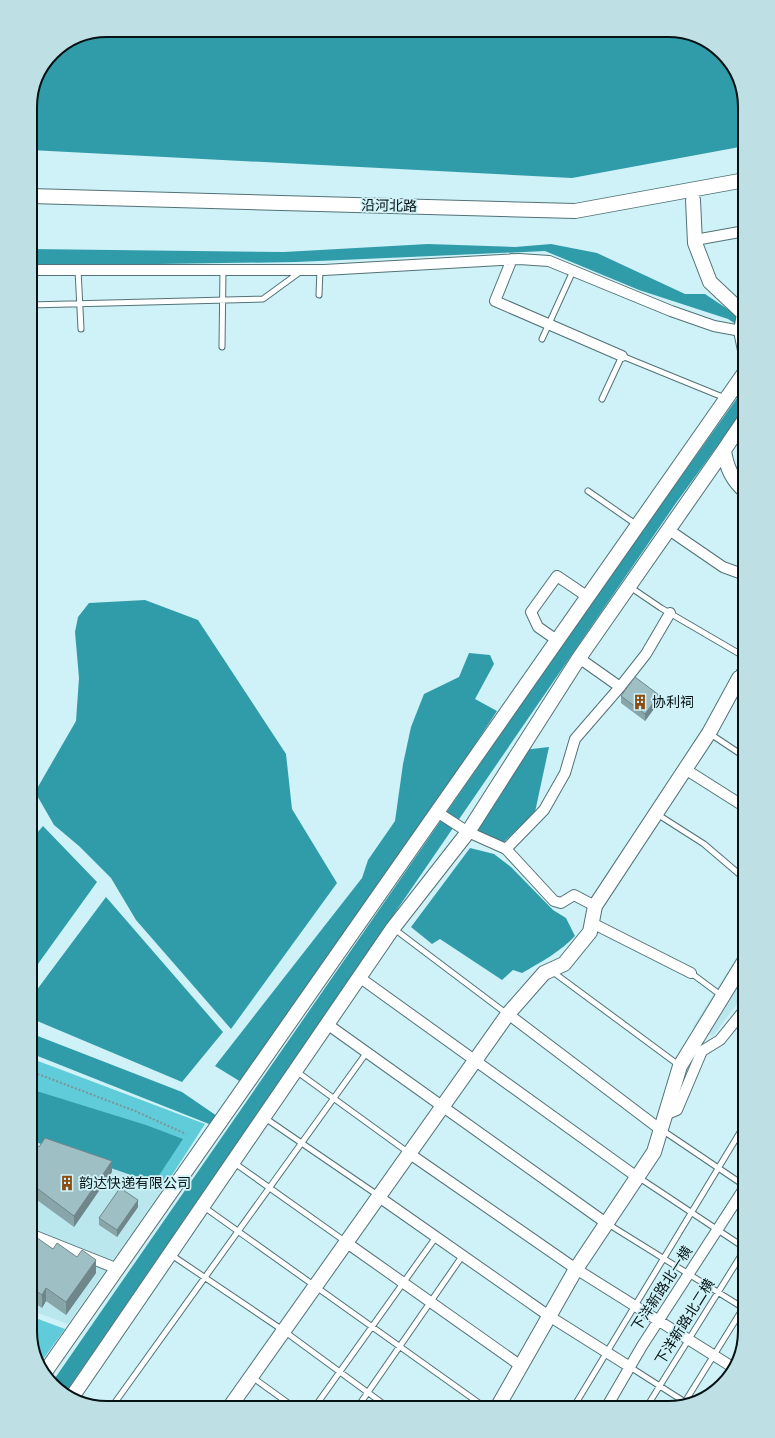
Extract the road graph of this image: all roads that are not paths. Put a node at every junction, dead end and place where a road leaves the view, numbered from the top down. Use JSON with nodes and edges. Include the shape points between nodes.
{"nodes":[{"id":1,"x":738,"y":181,"type":"edge"},
{"id":2,"x":37,"y":196,"type":"edge"},
{"id":3,"x":693,"y":200,"type":"dead end"},
{"id":4,"x":738,"y":232,"type":"edge"},
{"id":5,"x":695,"y":240,"type":"junction"},
{"id":6,"x":512,"y":259,"type":"junction"},
{"id":7,"x":78,"y":269,"type":"junction"},
{"id":8,"x":37,"y":270,"type":"edge"},
{"id":9,"x":224,"y":270,"type":"junction"},
{"id":10,"x":302,"y":270,"type":"junction"},
{"id":11,"x":320,"y":270,"type":"junction"},
{"id":12,"x":573,"y":271,"type":"junction"},
{"id":13,"x":319,"y":295,"type":"dead end"},
{"id":14,"x":37,"y":304,"type":"edge"},
{"id":15,"x":738,"y":308,"type":"edge"},
{"id":16,"x":81,"y":329,"type":"dead end"},
{"id":17,"x":738,"y":330,"type":"edge"},
{"id":18,"x":542,"y":339,"type":"dead end"},
{"id":19,"x":222,"y":347,"type":"dead end"},
{"id":20,"x":622,"y":356,"type":"junction"},
{"id":21,"x":738,"y":382,"type":"edge"},
{"id":22,"x":602,"y":399,"type":"dead end"},
{"id":23,"x":726,"y":399,"type":"junction"},
{"id":24,"x":738,"y":429,"type":"edge"},
{"id":25,"x":724,"y":450,"type":"junction"},
{"id":26,"x":738,"y":486,"type":"edge"},
{"id":27,"x":588,"y":491,"type":"dead end"},
{"id":28,"x":638,"y":525,"type":"junction"},
{"id":29,"x":669,"y":530,"type":"junction"},
{"id":30,"x":738,"y":572,"type":"edge"},
{"id":31,"x":629,"y":586,"type":"junction"},
{"id":32,"x":588,"y":597,"type":"junction"},
{"id":33,"x":670,"y":613,"type":"junction"},
{"id":34,"x":558,"y":641,"type":"junction"},
{"id":35,"x":738,"y":653,"type":"edge"},
{"id":36,"x":579,"y":658,"type":"junction"},
{"id":37,"x":738,"y":684,"type":"edge"},
{"id":38,"x":620,"y":687,"type":"junction"},
{"id":39,"x":709,"y":733,"type":"junction"},
{"id":40,"x":738,"y":752,"type":"edge"},
{"id":41,"x":685,"y":769,"type":"junction"},
{"id":42,"x":738,"y":803,"type":"edge"},
{"id":43,"x":437,"y":812,"type":"junction"},
{"id":44,"x":656,"y":814,"type":"junction"},
{"id":45,"x":468,"y":832,"type":"junction"},
{"id":46,"x":506,"y":848,"type":"junction"},
{"id":47,"x":738,"y":873,"type":"edge"},
{"id":48,"x":596,"y":906,"type":"junction"},
{"id":49,"x":592,"y":923,"type":"junction"},
{"id":50,"x":393,"y":928,"type":"junction"},
{"id":51,"x":550,"y":970,"type":"junction"},
{"id":52,"x":738,"y":971,"type":"edge"},
{"id":53,"x":691,"y":973,"type":"joint"},
{"id":54,"x":359,"y":977,"type":"junction"},
{"id":55,"x":723,"y":996,"type":"junction"},
{"id":56,"x":508,"y":1014,"type":"junction"},
{"id":57,"x":738,"y":1017,"type":"edge"},
{"id":58,"x":327,"y":1024,"type":"junction"},
{"id":59,"x":366,"y":1052,"type":"junction"},
{"id":60,"x":474,"y":1061,"type":"junction"},
{"id":61,"x":680,"y":1066,"type":"junction"},
{"id":62,"x":296,"y":1071,"type":"junction"},
{"id":63,"x":333,"y":1098,"type":"junction"},
{"id":64,"x":443,"y":1108,"type":"junction"},
{"id":65,"x":665,"y":1115,"type":"junction"},
{"id":66,"x":265,"y":1118,"type":"junction"},
{"id":67,"x":661,"y":1130,"type":"junction"},
{"id":68,"x":738,"y":1135,"type":"edge"},
{"id":69,"x":301,"y":1143,"type":"junction"},
{"id":70,"x":410,"y":1154,"type":"junction"},
{"id":71,"x":233,"y":1162,"type":"junction"},
{"id":72,"x":718,"y":1168,"type":"junction"},
{"id":73,"x":637,"y":1177,"type":"junction"},
{"id":74,"x":738,"y":1181,"type":"edge"},
{"id":75,"x":269,"y":1187,"type":"junction"},
{"id":76,"x":380,"y":1197,"type":"junction"},
{"id":77,"x":738,"y":1197,"type":"edge"},
{"id":78,"x":203,"y":1206,"type":"junction"},
{"id":79,"x":691,"y":1213,"type":"junction"},
{"id":80,"x":606,"y":1223,"type":"junction"},
{"id":81,"x":717,"y":1230,"type":"junction"},
{"id":82,"x":238,"y":1231,"type":"junction"},
{"id":83,"x":37,"y":1237,"type":"edge"},
{"id":84,"x":436,"y":1237,"type":"junction"},
{"id":85,"x":347,"y":1243,"type":"junction"},
{"id":86,"x":738,"y":1244,"type":"edge"},
{"id":87,"x":170,"y":1254,"type":"junction"},
{"id":88,"x":463,"y":1255,"type":"junction"},
{"id":89,"x":664,"y":1258,"type":"junction"},
{"id":90,"x":738,"y":1260,"type":"edge"},
{"id":91,"x":118,"y":1269,"type":"junction"},
{"id":92,"x":576,"y":1269,"type":"junction"},
{"id":93,"x":689,"y":1274,"type":"junction"},
{"id":94,"x":204,"y":1277,"type":"junction"},
{"id":95,"x":315,"y":1287,"type":"junction"},
{"id":96,"x":718,"y":1292,"type":"junction"},
{"id":97,"x":738,"y":1304,"type":"edge"},
{"id":98,"x":635,"y":1306,"type":"junction"},
{"id":99,"x":549,"y":1316,"type":"junction"},
{"id":100,"x":738,"y":1317,"type":"edge"},
{"id":101,"x":658,"y":1321,"type":"junction"},
{"id":102,"x":284,"y":1331,"type":"junction"},
{"id":103,"x":688,"y":1340,"type":"junction"},
{"id":104,"x":607,"y":1352,"type":"junction"},
{"id":105,"x":714,"y":1356,"type":"junction"},
{"id":106,"x":729,"y":1365,"type":"edge"},
{"id":107,"x":521,"y":1366,"type":"junction"},
{"id":108,"x":630,"y":1367,"type":"junction"},
{"id":109,"x":48,"y":1368,"type":"edge"},
{"id":110,"x":252,"y":1377,"type":"junction"},
{"id":111,"x":660,"y":1386,"type":"junction"},
{"id":112,"x":75,"y":1393,"type":"edge"},
{"id":113,"x":689,"y":1398,"type":"edge"},
{"id":114,"x":680,"y":1400,"type":"edge"},
{"id":115,"x":116,"y":1401,"type":"edge"},
{"id":116,"x":234,"y":1401,"type":"edge"},
{"id":117,"x":285,"y":1401,"type":"edge"},
{"id":118,"x":319,"y":1401,"type":"edge"},
{"id":119,"x":362,"y":1401,"type":"edge"},
{"id":120,"x":379,"y":1401,"type":"edge"},
{"id":121,"x":476,"y":1401,"type":"edge"},
{"id":122,"x":501,"y":1401,"type":"edge"},
{"id":123,"x":577,"y":1401,"type":"edge"},
{"id":124,"x":610,"y":1401,"type":"edge"},
{"id":125,"x":650,"y":1401,"type":"edge"}],
"edges":[{"from":1,"to":2,"type":"street","name":"沿河北路","via":[[575,210]]},
{"from":3,"to":5,"type":"street"},
{"from":4,"to":5,"type":"street"},
{"from":5,"to":15,"type":"street","via":[[710,282]]},
{"from":6,"to":11,"type":"street"},
{"from":6,"to":12,"type":"street","via":[[549,261]]},
{"from":6,"to":20,"type":"street","via":[[495,301]]},
{"from":7,"to":8,"type":"street"},
{"from":7,"to":9,"type":"street"},
{"from":7,"to":16,"type":"lane"},
{"from":9,"to":10,"type":"street"},
{"from":9,"to":19,"type":"lane"},
{"from":10,"to":11,"type":"street"},
{"from":10,"to":14,"type":"lane","via":[[263,299]]},
{"from":11,"to":13,"type":"lane"},
{"from":12,"to":17,"type":"street","via":[[671,311],[714,326]]},
{"from":12,"to":18,"type":"lane"},
{"from":20,"to":22,"type":"lane"},
{"from":20,"to":23,"type":"lane"},
{"from":21,"to":23,"type":"street"},
{"from":23,"to":28,"type":"street"},
{"from":24,"to":25,"type":"street"},
{"from":25,"to":26,"type":"street","via":[[730,471]]},
{"from":25,"to":29,"type":"street"},
{"from":27,"to":28,"type":"lane"},
{"from":28,"to":32,"type":"street"},
{"from":29,"to":30,"type":"street","via":[[723,567]]},
{"from":29,"to":31,"type":"street"},
{"from":31,"to":33,"type":"lane"},
{"from":31,"to":36,"type":"street"},
{"from":32,"to":34,"type":"street"},
{"from":32,"to":34,"type":"street","via":[[557,576],[532,612],[538,627]]},
{"from":33,"to":35,"type":"lane"},
{"from":33,"to":38,"type":"street","via":[[646,654]]},
{"from":34,"to":43,"type":"street"},
{"from":36,"to":38,"type":"street"},
{"from":36,"to":45,"type":"street"},
{"from":37,"to":39,"type":"street"},
{"from":38,"to":46,"type":"street","via":[[575,739],[565,773],[544,810]]},
{"from":39,"to":40,"type":"lane"},
{"from":39,"to":41,"type":"street"},
{"from":41,"to":42,"type":"street"},
{"from":41,"to":44,"type":"street"},
{"from":43,"to":45,"type":"street"},
{"from":43,"to":91,"type":"street"},
{"from":44,"to":47,"type":"lane","via":[[704,844]]},
{"from":44,"to":48,"type":"street"},
{"from":45,"to":46,"type":"street"},
{"from":45,"to":50,"type":"street"},
{"from":46,"to":48,"type":"street","via":[[554,901],[561,903],[574,895]]},
{"from":48,"to":49,"type":"street"},
{"from":49,"to":51,"type":"street","via":[[590,932],[564,964]]},
{"from":49,"to":53,"type":"street"},
{"from":50,"to":54,"type":"street"},
{"from":50,"to":56,"type":"lane"},
{"from":51,"to":56,"type":"street","via":[[544,973]]},
{"from":51,"to":61,"type":"lane"},
{"from":52,"to":55,"type":"street"},
{"from":53,"to":55,"type":"lane"},
{"from":54,"to":58,"type":"street"},
{"from":54,"to":60,"type":"street"},
{"from":55,"to":61,"type":"street"},
{"from":56,"to":60,"type":"street"},
{"from":56,"to":67,"type":"street"},
{"from":57,"to":65,"type":"street","via":[[720,1040],[702,1050],[677,1110]]},
{"from":58,"to":59,"type":"street"},
{"from":58,"to":62,"type":"street"},
{"from":59,"to":63,"type":"lane"},
{"from":59,"to":64,"type":"street"},
{"from":60,"to":64,"type":"street"},
{"from":60,"to":73,"type":"street"},
{"from":61,"to":65,"type":"street"},
{"from":62,"to":63,"type":"lane"},
{"from":62,"to":66,"type":"street"},
{"from":63,"to":69,"type":"lane"},
{"from":63,"to":70,"type":"lane"},
{"from":64,"to":70,"type":"street"},
{"from":64,"to":80,"type":"street"},
{"from":65,"to":67,"type":"street"},
{"from":66,"to":69,"type":"lane"},
{"from":66,"to":71,"type":"street"},
{"from":67,"to":72,"type":"lane"},
{"from":67,"to":73,"type":"street","via":[[654,1152]]},
{"from":68,"to":72,"type":"lane"},
{"from":69,"to":75,"type":"lane"},
{"from":69,"to":76,"type":"lane"},
{"from":70,"to":76,"type":"street"},
{"from":70,"to":92,"type":"street"},
{"from":71,"to":75,"type":"lane"},
{"from":71,"to":78,"type":"street"},
{"from":72,"to":74,"type":"lane"},
{"from":72,"to":79,"type":"lane"},
{"from":73,"to":79,"type":"lane"},
{"from":73,"to":80,"type":"street"},
{"from":75,"to":82,"type":"lane"},
{"from":75,"to":85,"type":"lane"},
{"from":76,"to":84,"type":"street"},
{"from":76,"to":85,"type":"street"},
{"from":77,"to":81,"type":"street","name":"下洋新路北一横"},
{"from":78,"to":82,"type":"lane"},
{"from":78,"to":87,"type":"street"},
{"from":79,"to":81,"type":"lane"},
{"from":79,"to":89,"type":"lane"},
{"from":80,"to":89,"type":"lane"},
{"from":80,"to":92,"type":"street"},
{"from":81,"to":86,"type":"lane"},
{"from":81,"to":93,"type":"street","name":"下洋新路北一横"},
{"from":82,"to":94,"type":"lane"},
{"from":82,"to":95,"type":"lane"},
{"from":83,"to":91,"type":"street"},
{"from":84,"to":88,"type":"street"},
{"from":84,"to":118,"type":"lane"},
{"from":85,"to":95,"type":"street"},
{"from":85,"to":107,"type":"street"},
{"from":87,"to":94,"type":"lane"},
{"from":87,"to":112,"type":"street"},
{"from":88,"to":99,"type":"street"},
{"from":88,"to":119,"type":"lane"},
{"from":89,"to":93,"type":"lane"},
{"from":89,"to":98,"type":"lane"},
{"from":90,"to":96,"type":"lane","name":"下洋新路北二横"},
{"from":91,"to":109,"type":"street"},
{"from":92,"to":98,"type":"street"},
{"from":92,"to":99,"type":"street"},
{"from":93,"to":96,"type":"lane"},
{"from":93,"to":101,"type":"street","name":"下洋新路北一横"},
{"from":94,"to":102,"type":"lane"},
{"from":94,"to":115,"type":"lane"},
{"from":95,"to":102,"type":"street"},
{"from":95,"to":121,"type":"lane"},
{"from":96,"to":97,"type":"lane"},
{"from":96,"to":103,"type":"lane","name":"下洋新路北二横"},
{"from":98,"to":101,"type":"street"},
{"from":98,"to":104,"type":"lane"},
{"from":99,"to":104,"type":"street"},
{"from":99,"to":107,"type":"street"},
{"from":100,"to":105,"type":"lane"},
{"from":101,"to":103,"type":"street"},
{"from":101,"to":108,"type":"street","name":"下洋新路北一横"},
{"from":102,"to":110,"type":"street"},
{"from":102,"to":120,"type":"lane"},
{"from":103,"to":105,"type":"street"},
{"from":103,"to":111,"type":"lane","name":"下洋新路北二横"},
{"from":104,"to":108,"type":"street"},
{"from":104,"to":123,"type":"lane"},
{"from":105,"to":106,"type":"street"},
{"from":105,"to":113,"type":"lane"},
{"from":107,"to":122,"type":"street"},
{"from":108,"to":111,"type":"lane"},
{"from":108,"to":124,"type":"street","name":"下洋新路北一横"},
{"from":110,"to":116,"type":"street"},
{"from":110,"to":117,"type":"lane"},
{"from":111,"to":114,"type":"lane"},
{"from":111,"to":125,"type":"lane","name":"下洋新路北二横"}]}
